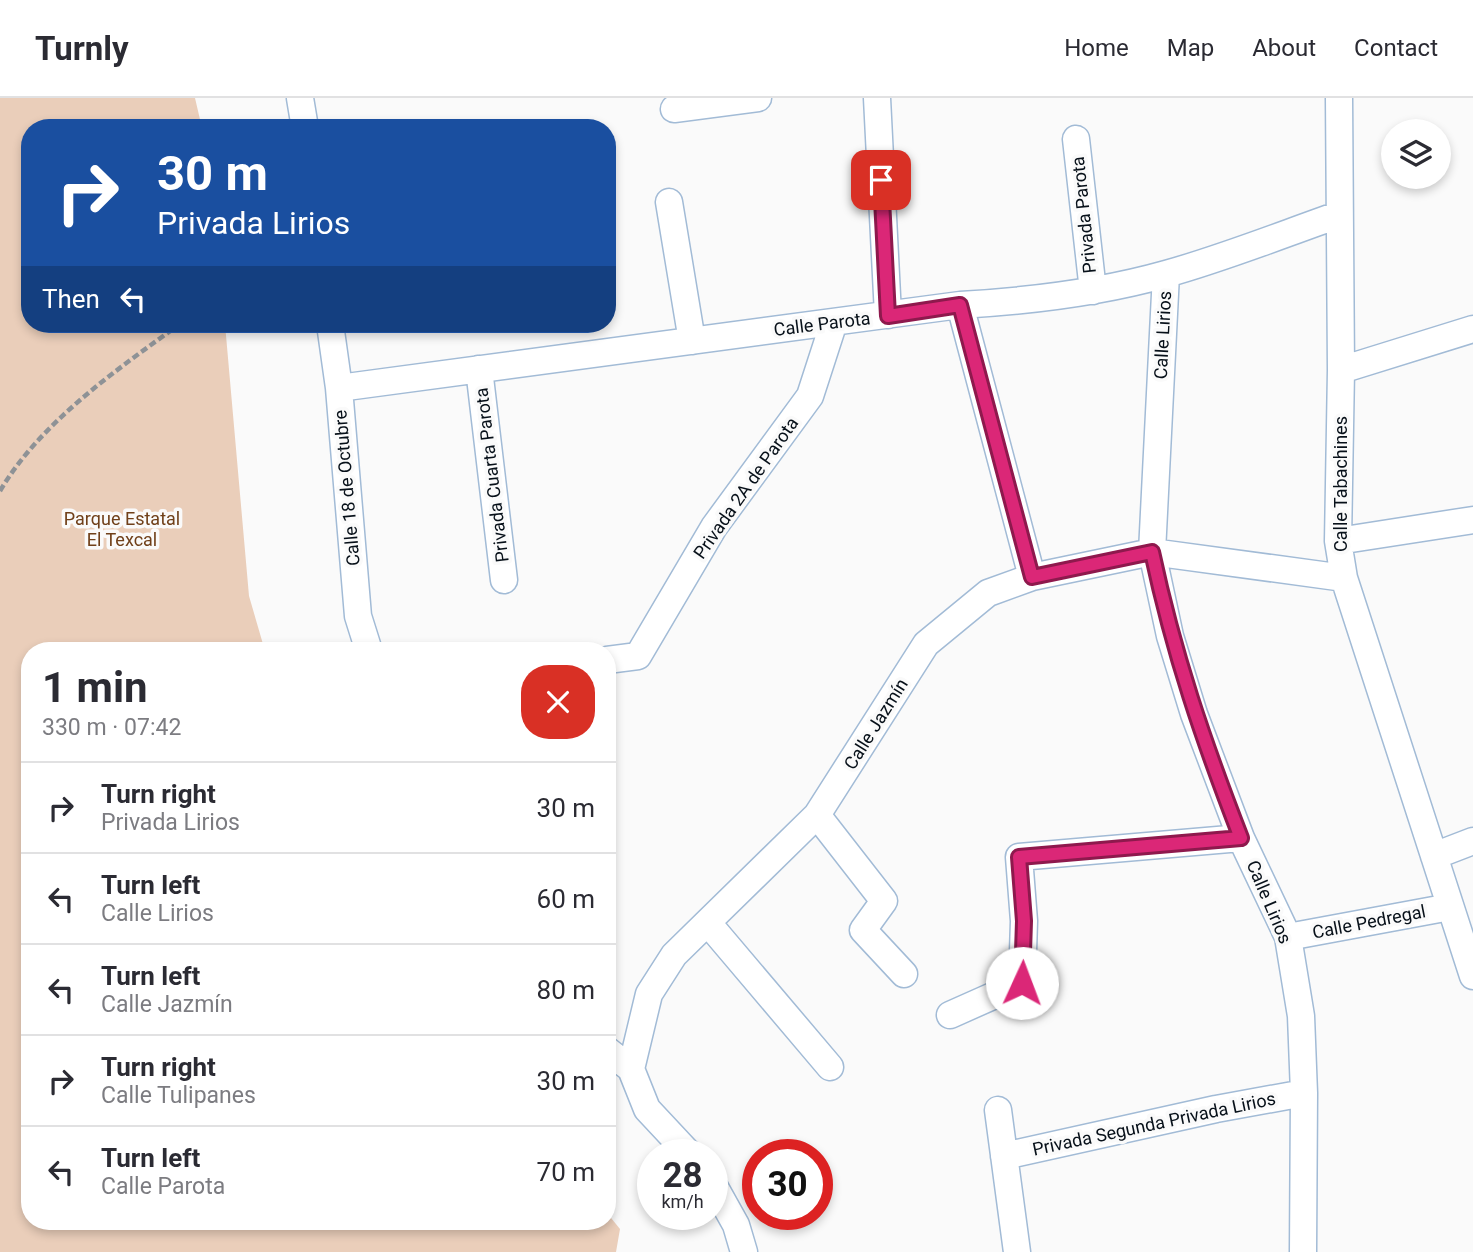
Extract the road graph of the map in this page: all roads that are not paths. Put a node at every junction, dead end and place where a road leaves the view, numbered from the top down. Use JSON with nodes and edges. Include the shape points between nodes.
{"nodes":[{"id":1,"x":300,"y":98,"type":"edge"},
{"id":2,"x":758,"y":98,"type":"edge"},
{"id":3,"x":877,"y":98,"type":"edge"},
{"id":4,"x":1339,"y":98,"type":"edge"},
{"id":5,"x":674,"y":109,"type":"dead end"},
{"id":6,"x":304,"y":119,"type":"edge"},
{"id":7,"x":1076,"y":139,"type":"dead end"},
{"id":8,"x":669,"y":202,"type":"dead end"},
{"id":9,"x":1338,"y":215,"type":"junction"},
{"id":10,"x":1166,"y":274,"type":"junction"},
{"id":11,"x":1093,"y":290,"type":"junction"},
{"id":12,"x":960,"y":305,"type":"junction"},
{"id":13,"x":888,"y":316,"type":"junction"},
{"id":14,"x":834,"y":323,"type":"junction"},
{"id":15,"x":1473,"y":329,"type":"edge"},
{"id":16,"x":331,"y":333,"type":"edge"},
{"id":17,"x":692,"y":341,"type":"junction"},
{"id":18,"x":479,"y":369,"type":"junction"},
{"id":19,"x":1341,"y":370,"type":"junction"},
{"id":20,"x":339,"y":388,"type":"junction"},
{"id":21,"x":1473,"y":520,"type":"edge"},
{"id":22,"x":1338,"y":541,"type":"junction"},
{"id":23,"x":1152,"y":552,"type":"junction"},
{"id":24,"x":1032,"y":577,"type":"junction"},
{"id":25,"x":1344,"y":578,"type":"junction"},
{"id":26,"x":504,"y":580,"type":"dead end"},
{"id":27,"x":366,"y":642,"type":"edge"},
{"id":28,"x":616,"y":659,"type":"edge"},
{"id":29,"x":817,"y":816,"type":"junction"},
{"id":30,"x":1241,"y":838,"type":"junction"},
{"id":31,"x":1473,"y":841,"type":"edge"},
{"id":32,"x":1434,"y":856,"type":"junction"},
{"id":33,"x":1450,"y":907,"type":"junction"},
{"id":34,"x":708,"y":923,"type":"junction"},
{"id":35,"x":1288,"y":937,"type":"junction"},
{"id":36,"x":904,"y":974,"type":"dead end"},
{"id":37,"x":1473,"y":976,"type":"edge"},
{"id":38,"x":950,"y":1015,"type":"dead end"},
{"id":39,"x":616,"y":1057,"type":"edge"},
{"id":40,"x":830,"y":1067,"type":"dead end"},
{"id":41,"x":631,"y":1069,"type":"junction"},
{"id":42,"x":1304,"y":1093,"type":"junction"},
{"id":43,"x":998,"y":1110,"type":"dead end"},
{"id":44,"x":675,"y":1139,"type":"edge"},
{"id":45,"x":1004,"y":1156,"type":"junction"},
{"id":46,"x":728,"y":1211,"type":"edge"},
{"id":47,"x":744,"y":1252,"type":"edge"},
{"id":48,"x":1017,"y":1252,"type":"edge"},
{"id":49,"x":1303,"y":1252,"type":"edge"}],
"edges":[{"from":1,"to":6,"type":"street"},
{"from":2,"to":5,"type":"street"},
{"from":3,"to":13,"type":"street"},
{"from":4,"to":9,"type":"street","name":"Calle Tabachines"},
{"from":7,"to":11,"type":"street","name":"Privada Parota"},
{"from":8,"to":17,"type":"street"},
{"from":9,"to":10,"type":"street","name":"Calle Parota"},
{"from":9,"to":19,"type":"street","name":"Calle Tabachines"},
{"from":10,"to":11,"type":"street","name":"Calle Parota"},
{"from":10,"to":23,"type":"street","name":"Calle Lirios"},
{"from":11,"to":12,"type":"street","name":"Calle Parota"},
{"from":12,"to":13,"type":"street","name":"Calle Parota"},
{"from":12,"to":24,"type":"street"},
{"from":13,"to":14,"type":"street","name":"Calle Parota"},
{"from":14,"to":17,"type":"street","name":"Calle Parota"},
{"from":14,"to":28,"type":"street","name":"Privada 2A de Parota","via":[[810,396],[714,527],[638,656]]},
{"from":15,"to":19,"type":"street"},
{"from":16,"to":20,"type":"street","name":"Calle 18 de Octubre"},
{"from":17,"to":18,"type":"street","name":"Calle Parota"},
{"from":18,"to":20,"type":"street","name":"Calle Parota"},
{"from":18,"to":26,"type":"street","name":"Privada Cuarta Parota"},
{"from":19,"to":22,"type":"street","name":"Calle Tabachines"},
{"from":20,"to":27,"type":"street","name":"Calle 18 de Octubre","via":[[358,616]]},
{"from":21,"to":22,"type":"street"},
{"from":22,"to":25,"type":"street","name":"Calle Tabachines"},
{"from":23,"to":24,"type":"street","name":"Calle Jazmín"},
{"from":23,"to":25,"type":"street","name":"Calle Jazmín"},
{"from":23,"to":30,"type":"street","name":"Calle Lirios","via":[[1190,701]]},
{"from":24,"to":29,"type":"street","name":"Calle Jazmín","via":[[988,593],[926,644]]},
{"from":25,"to":32,"type":"street","name":"Calle Tabachines"},
{"from":29,"to":34,"type":"street","name":"Calle Jazmín"},
{"from":29,"to":36,"type":"street","via":[[884,901],[863,930]]},
{"from":30,"to":35,"type":"street","name":"Calle Lirios"},
{"from":30,"to":38,"type":"street","via":[[1019,857],[1022,983]]},
{"from":31,"to":32,"type":"street"},
{"from":32,"to":33,"type":"street","name":"Calle Tabachines"},
{"from":33,"to":35,"type":"street","name":"Calle Pedregal"},
{"from":33,"to":37,"type":"street","name":"Calle Tabachines"},
{"from":34,"to":40,"type":"street"},
{"from":34,"to":41,"type":"street","name":"Calle Jazmín","via":[[674,955],[649,994]]},
{"from":35,"to":42,"type":"street","name":"Calle Lirios","via":[[1301,1016]]},
{"from":39,"to":41,"type":"street"},
{"from":41,"to":44,"type":"street","via":[[647,1109]]},
{"from":42,"to":45,"type":"street","name":"Privada Segunda Privada Lirios"},
{"from":42,"to":49,"type":"street","name":"Calle Lirios"},
{"from":43,"to":45,"type":"street"},
{"from":45,"to":48,"type":"street"},
{"from":46,"to":47,"type":"street"}]}
